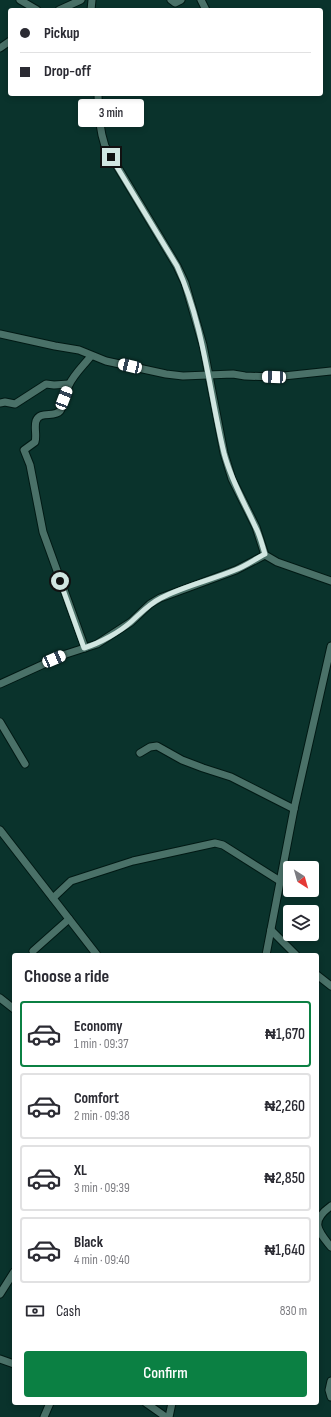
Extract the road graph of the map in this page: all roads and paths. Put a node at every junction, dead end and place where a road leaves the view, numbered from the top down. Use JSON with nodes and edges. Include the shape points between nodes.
{"nodes":[{"id":1,"x":20,"y":0,"type":"edge"},
{"id":2,"x":81,"y":0,"type":"edge"},
{"id":3,"x":171,"y":0,"type":"edge"},
{"id":4,"x":181,"y":0,"type":"edge"},
{"id":5,"x":34,"y":8,"type":"edge"},
{"id":6,"x":63,"y":8,"type":"edge"},
{"id":7,"x":98,"y":96,"type":"edge"},
{"id":8,"x":0,"y":334,"type":"edge"},
{"id":9,"x":91,"y":356,"type":"junction"},
{"id":10,"x":331,"y":371,"type":"edge"},
{"id":11,"x":208,"y":375,"type":"junction"},
{"id":12,"x":69,"y":384,"type":"junction"},
{"id":13,"x":0,"y":403,"type":"edge"},
{"id":14,"x":265,"y":554,"type":"junction"},
{"id":15,"x":331,"y":581,"type":"edge"},
{"id":16,"x":331,"y":646,"type":"edge"},
{"id":17,"x":84,"y":648,"type":"junction"},
{"id":18,"x":0,"y":684,"type":"edge"},
{"id":19,"x":0,"y":722,"type":"edge"},
{"id":20,"x":140,"y":754,"type":"dead end"},
{"id":21,"x":25,"y":764,"type":"dead end"},
{"id":22,"x":294,"y":809,"type":"junction"},
{"id":23,"x":0,"y":830,"type":"edge"},
{"id":24,"x":280,"y":881,"type":"junction"},
{"id":25,"x":53,"y":898,"type":"junction"},
{"id":26,"x":69,"y":919,"type":"junction"},
{"id":27,"x":271,"y":930,"type":"junction"},
{"id":28,"x":33,"y":951,"type":"dead end"},
{"id":29,"x":95,"y":953,"type":"edge"},
{"id":30,"x":266,"y":953,"type":"edge"},
{"id":31,"x":294,"y":953,"type":"edge"},
{"id":32,"x":319,"y":977,"type":"edge"},
{"id":33,"x":331,"y":986,"type":"edge"},
{"id":34,"x":0,"y":998,"type":"edge"},
{"id":35,"x":12,"y":1007,"type":"edge"},
{"id":36,"x":331,"y":1206,"type":"edge"},
{"id":37,"x":319,"y":1220,"type":"edge"},
{"id":38,"x":319,"y":1231,"type":"edge"},
{"id":39,"x":319,"y":1239,"type":"edge"},
{"id":40,"x":331,"y":1248,"type":"edge"},
{"id":41,"x":12,"y":1275,"type":"edge"},
{"id":42,"x":0,"y":1294,"type":"edge"},
{"id":43,"x":0,"y":1359,"type":"edge"},
{"id":44,"x":12,"y":1363,"type":"edge"},
{"id":45,"x":331,"y":1381,"type":"edge"},
{"id":46,"x":331,"y":1397,"type":"edge"},
{"id":47,"x":49,"y":1405,"type":"edge"},
{"id":48,"x":149,"y":1405,"type":"edge"},
{"id":49,"x":172,"y":1405,"type":"edge"},
{"id":50,"x":44,"y":1417,"type":"edge"},
{"id":51,"x":166,"y":1417,"type":"edge"},
{"id":52,"x":169,"y":1417,"type":"edge"}],
"edges":[{"from":1,"to":5,"type":"street"},
{"from":2,"to":6,"type":"street"},
{"from":3,"to":4,"type":"street","via":[[175,3]]},
{"from":7,"to":11,"type":"street","via":[[100,131],[105,146],[177,266],[185,284]]},
{"from":8,"to":9,"type":"street","via":[[79,350]]},
{"from":9,"to":11,"type":"street","via":[[166,374]]},
{"from":9,"to":12,"type":"street"},
{"from":10,"to":11,"type":"street","via":[[274,377]]},
{"from":11,"to":14,"type":"street","via":[[232,479],[256,527]]},
{"from":12,"to":13,"type":"street","via":[[46,384],[15,404]]},
{"from":12,"to":17,"type":"street","via":[[62,409],[57,414],[42,415],[38,418],[35,422],[35,442],[24,450],[30,465],[43,532]]},
{"from":14,"to":15,"type":"street","via":[[277,562]]},
{"from":14,"to":17,"type":"street","via":[[236,570],[160,598],[118,631],[97,644]]},
{"from":16,"to":22,"type":"street"},
{"from":17,"to":18,"type":"street"},
{"from":19,"to":21,"type":"street"},
{"from":20,"to":22,"type":"street","via":[[150,747],[157,746],[182,760],[231,777]]},
{"from":22,"to":24,"type":"street"},
{"from":23,"to":25,"type":"street"},
{"from":24,"to":25,"type":"street","via":[[223,845],[215,843],[133,861],[71,881]]},
{"from":24,"to":27,"type":"street"},
{"from":25,"to":26,"type":"street"},
{"from":26,"to":28,"type":"street"},
{"from":26,"to":29,"type":"street"},
{"from":27,"to":30,"type":"street"},
{"from":27,"to":31,"type":"street"},
{"from":32,"to":33,"type":"street"},
{"from":34,"to":35,"type":"street"},
{"from":36,"to":37,"type":"street"},
{"from":38,"to":40,"type":"street"},
{"from":39,"to":40,"type":"street"},
{"from":41,"to":42,"type":"street"},
{"from":43,"to":44,"type":"street"},
{"from":45,"to":46,"type":"street"},
{"from":47,"to":50,"type":"street"},
{"from":48,"to":51,"type":"street"},
{"from":49,"to":52,"type":"street"}]}
